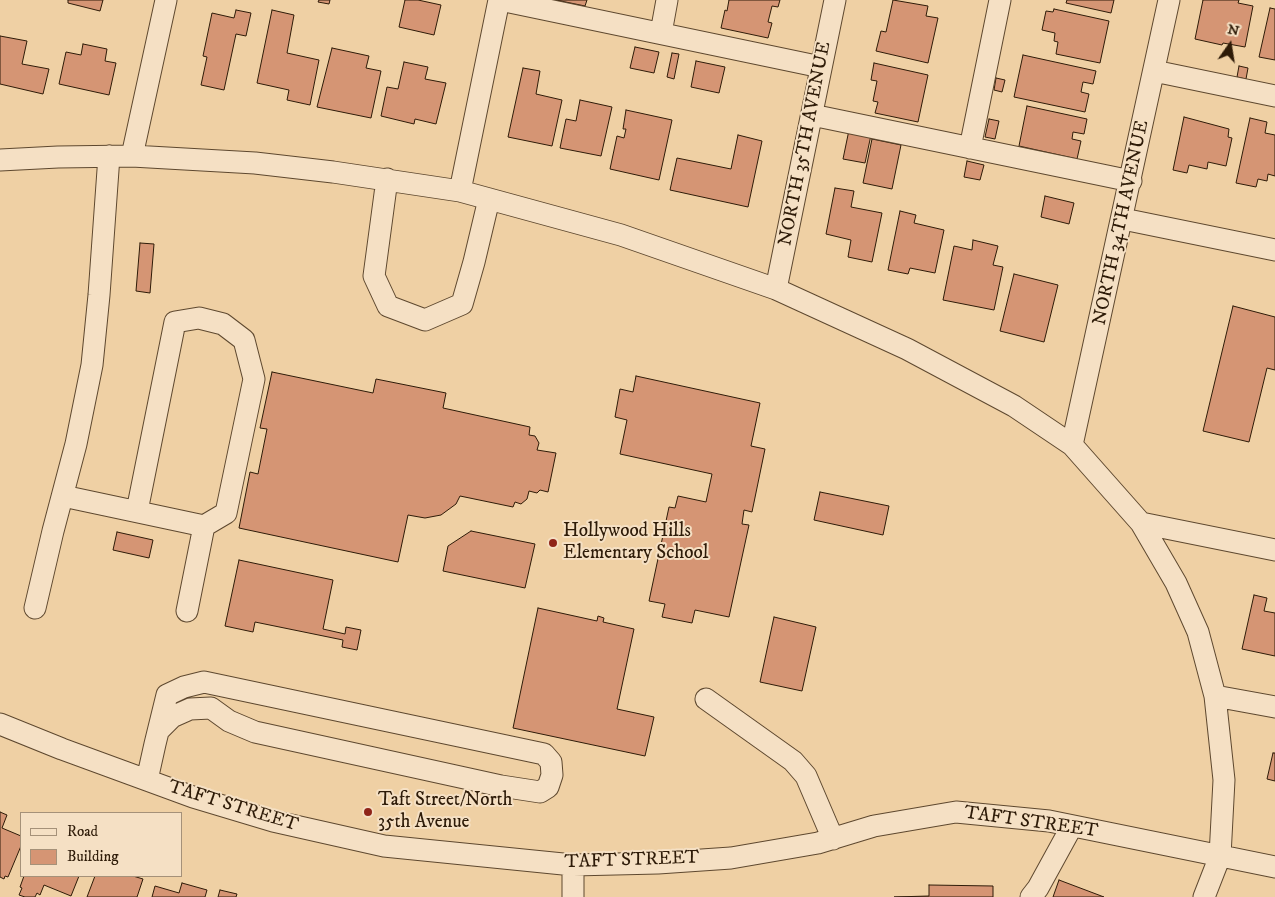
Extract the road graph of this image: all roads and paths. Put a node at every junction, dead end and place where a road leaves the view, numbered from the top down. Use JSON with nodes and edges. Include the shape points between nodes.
{"nodes":[{"id":1,"x":166,"y":0,"type":"edge"},
{"id":2,"x":500,"y":0,"type":"edge"},
{"id":3,"x":667,"y":0,"type":"edge"},
{"id":4,"x":835,"y":0,"type":"edge"},
{"id":5,"x":1000,"y":0,"type":"edge"},
{"id":6,"x":1169,"y":0,"type":"edge"},
{"id":7,"x":660,"y":33,"type":"junction"},
{"id":8,"x":821,"y":67,"type":"junction"},
{"id":9,"x":1154,"y":71,"type":"junction"},
{"id":10,"x":1275,"y":96,"type":"edge"},
{"id":11,"x":812,"y":115,"type":"junction"},
{"id":12,"x":970,"y":148,"type":"junction"},
{"id":13,"x":109,"y":156,"type":"junction"},
{"id":14,"x":132,"y":156,"type":"junction"},
{"id":15,"x":0,"y":160,"type":"edge"},
{"id":16,"x":387,"y":179,"type":"junction"},
{"id":17,"x":1131,"y":181,"type":"junction"},
{"id":18,"x":460,"y":191,"type":"junction"},
{"id":19,"x":489,"y":199,"type":"junction"},
{"id":20,"x":1123,"y":219,"type":"junction"},
{"id":21,"x":1275,"y":250,"type":"edge"},
{"id":22,"x":776,"y":289,"type":"junction"},
{"id":23,"x":1072,"y":445,"type":"junction"},
{"id":24,"x":63,"y":496,"type":"junction"},
{"id":25,"x":137,"y":512,"type":"junction"},
{"id":26,"x":1141,"y":523,"type":"junction"},
{"id":27,"x":204,"y":526,"type":"junction"},
{"id":28,"x":1275,"y":550,"type":"edge"},
{"id":29,"x":36,"y":608,"type":"dead end"},
{"id":30,"x":187,"y":611,"type":"dead end"},
{"id":31,"x":1215,"y":696,"type":"junction"},
{"id":32,"x":706,"y":699,"type":"dead end"},
{"id":33,"x":1275,"y":707,"type":"edge"},
{"id":34,"x":0,"y":724,"type":"edge"},
{"id":35,"x":159,"y":730,"type":"junction"},
{"id":36,"x":147,"y":780,"type":"junction"},
{"id":37,"x":1072,"y":826,"type":"junction"},
{"id":38,"x":833,"y":839,"type":"junction"},
{"id":39,"x":1220,"y":856,"type":"junction"},
{"id":40,"x":573,"y":865,"type":"junction"},
{"id":41,"x":1275,"y":866,"type":"edge"},
{"id":42,"x":573,"y":897,"type":"edge"},
{"id":43,"x":1030,"y":897,"type":"edge"},
{"id":44,"x":1204,"y":897,"type":"edge"}],
"edges":[{"from":1,"to":14,"type":"street"},
{"from":2,"to":7,"type":"street"},
{"from":2,"to":18,"type":"street"},
{"from":3,"to":7,"type":"street"},
{"from":4,"to":8,"type":"street","name":"NORTH 35TH AVENUE"},
{"from":5,"to":12,"type":"street"},
{"from":6,"to":9,"type":"street","name":"NORTH 34TH AVENUE"},
{"from":7,"to":8,"type":"street"},
{"from":8,"to":11,"type":"street","name":"NORTH 35TH AVENUE"},
{"from":9,"to":10,"type":"street"},
{"from":9,"to":17,"type":"street","name":"NORTH 34TH AVENUE"},
{"from":11,"to":12,"type":"street"},
{"from":11,"to":22,"type":"street","name":"NORTH 35TH AVENUE"},
{"from":12,"to":17,"type":"street"},
{"from":13,"to":14,"type":"street"},
{"from":13,"to":15,"type":"street"},
{"from":13,"to":24,"type":"street","via":[[92,365]]},
{"from":14,"to":16,"type":"street","via":[[255,163]]},
{"from":16,"to":18,"type":"street"},
{"from":16,"to":19,"type":"street","via":[[374,276],[388,306],[425,320],[462,304]]},
{"from":17,"to":20,"type":"street","name":"NORTH 34TH AVENUE"},
{"from":18,"to":19,"type":"street"},
{"from":19,"to":22,"type":"street","via":[[621,235]]},
{"from":20,"to":21,"type":"street"},
{"from":20,"to":23,"type":"street","name":"NORTH 34TH AVENUE"},
{"from":22,"to":23,"type":"street","via":[[907,349],[1014,406]]},
{"from":23,"to":26,"type":"street"},
{"from":24,"to":25,"type":"street"},
{"from":24,"to":29,"type":"street"},
{"from":25,"to":27,"type":"street"},
{"from":25,"to":27,"type":"street","via":[[175,322],[199,318],[223,324],[244,340],[254,379],[226,513]]},
{"from":26,"to":28,"type":"street"},
{"from":26,"to":31,"type":"street","via":[[1176,583],[1198,632]]},
{"from":27,"to":30,"type":"street"},
{"from":31,"to":33,"type":"street"},
{"from":31,"to":39,"type":"street","via":[[1224,780]]},
{"from":32,"to":38,"type":"street","via":[[793,761],[806,776]]},
{"from":34,"to":36,"type":"street","name":"TAFT STREET"},
{"from":35,"to":35,"type":"street","via":[[172,717],[190,708],[211,708],[229,721],[255,732],[501,786],[540,792],[548,787],[552,775],[551,762],[544,754],[204,682],[167,695]]},
{"from":35,"to":36,"type":"street"},
{"from":36,"to":40,"type":"street","name":"TAFT STREET","via":[[273,821],[384,846]]},
{"from":37,"to":38,"type":"street","name":"TAFT STREET","via":[[956,812],[874,826]]},
{"from":37,"to":39,"type":"street","name":"TAFT STREET"},
{"from":37,"to":43,"type":"street"},
{"from":38,"to":40,"type":"street","name":"TAFT STREET","via":[[731,858]]},
{"from":39,"to":41,"type":"street","name":"TAFT STREET"},
{"from":39,"to":44,"type":"street"},
{"from":40,"to":42,"type":"street"}]}
